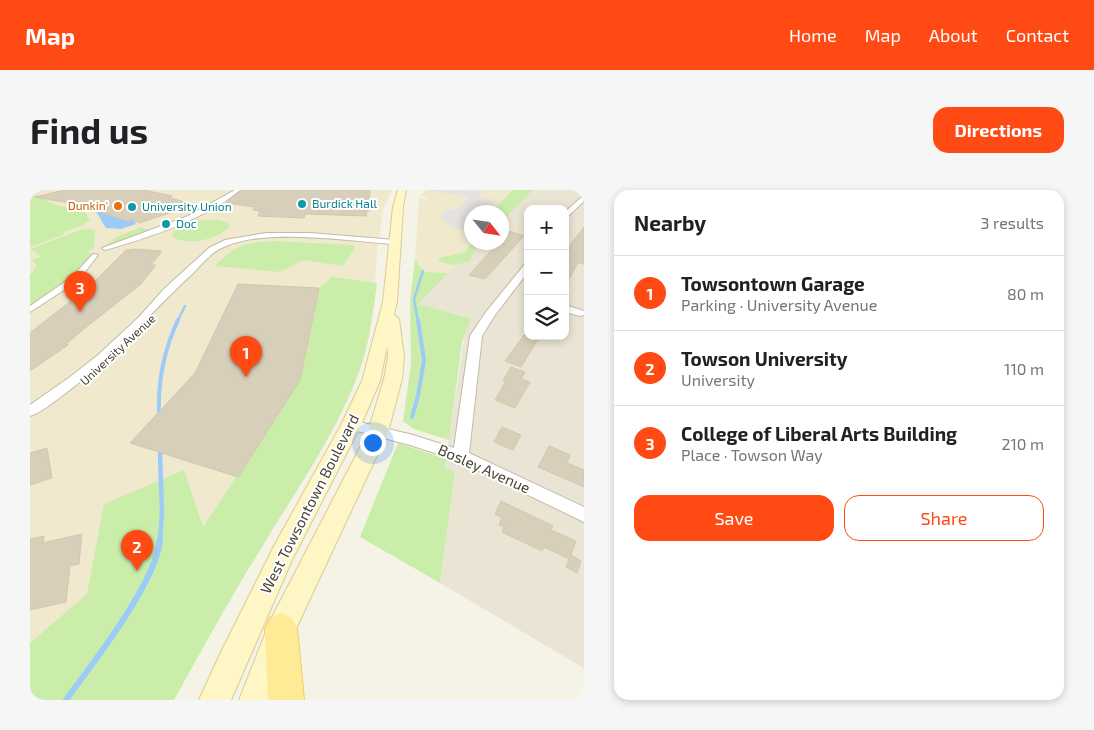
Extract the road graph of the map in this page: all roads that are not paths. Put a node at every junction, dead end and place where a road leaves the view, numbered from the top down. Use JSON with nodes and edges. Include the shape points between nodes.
{"nodes":[{"id":1,"x":238,"y":190,"type":"edge"},
{"id":2,"x":402,"y":190,"type":"edge"},
{"id":3,"x":584,"y":197,"type":"edge"},
{"id":4,"x":213,"y":206,"type":"joint"},
{"id":5,"x":569,"y":213,"type":"edge"},
{"id":6,"x":395,"y":242,"type":"junction"},
{"id":7,"x":105,"y":248,"type":"dead end"},
{"id":8,"x":93,"y":254,"type":"dead end"},
{"id":9,"x":192,"y":269,"type":"junction"},
{"id":10,"x":524,"y":274,"type":"edge"},
{"id":11,"x":390,"y":302,"type":"junction"},
{"id":12,"x":569,"y":309,"type":"edge"},
{"id":13,"x":30,"y":310,"type":"edge"},
{"id":14,"x":580,"y":313,"type":"dead end"},
{"id":15,"x":30,"y":411,"type":"edge"},
{"id":16,"x":30,"y":420,"type":"edge"},
{"id":17,"x":351,"y":425,"type":"junction"},
{"id":18,"x":378,"y":432,"type":"junction"},
{"id":19,"x":461,"y":456,"type":"junction"},
{"id":20,"x":584,"y":515,"type":"edge"},
{"id":21,"x":281,"y":629,"type":"junction"},
{"id":22,"x":215,"y":700,"type":"edge"},
{"id":23,"x":255,"y":700,"type":"edge"},
{"id":24,"x":286,"y":700,"type":"edge"}],
"edges":[{"from":1,"to":4,"type":"street"},
{"from":2,"to":6,"type":"main road","name":"West Towsontown Boulevard"},
{"from":3,"to":5,"type":"street"},
{"from":4,"to":7,"type":"street","via":[[172,226]]},
{"from":6,"to":9,"type":"street","name":"University Avenue","via":[[283,235],[248,237],[210,250]]},
{"from":6,"to":11,"type":"main road","name":"West Towsontown Boulevard"},
{"from":8,"to":13,"type":"street","via":[[87,267],[73,281]]},
{"from":9,"to":15,"type":"street","name":"University Avenue","via":[[102,357]]},
{"from":9,"to":16,"type":"street","name":"University Avenue","via":[[188,284],[107,363]]},
{"from":10,"to":19,"type":"street","via":[[476,336]]},
{"from":11,"to":17,"type":"main road","name":"West Towsontown Boulevard","via":[[370,381]]},
{"from":11,"to":18,"type":"main road","name":"West Towsontown Boulevard","via":[[396,357]]},
{"from":12,"to":14,"type":"street"},
{"from":17,"to":18,"type":"street","name":"Bosley Avenue"},
{"from":17,"to":22,"type":"main road","name":"West Towsontown Boulevard","via":[[284,554]]},
{"from":18,"to":19,"type":"street","name":"Bosley Avenue"},
{"from":18,"to":21,"type":"main road","name":"West Towsontown Boulevard"},
{"from":19,"to":20,"type":"street","name":"Bosley Avenue"},
{"from":21,"to":23,"type":"main road","name":"West Towsontown Boulevard"},
{"from":21,"to":24,"type":"main road"}]}
